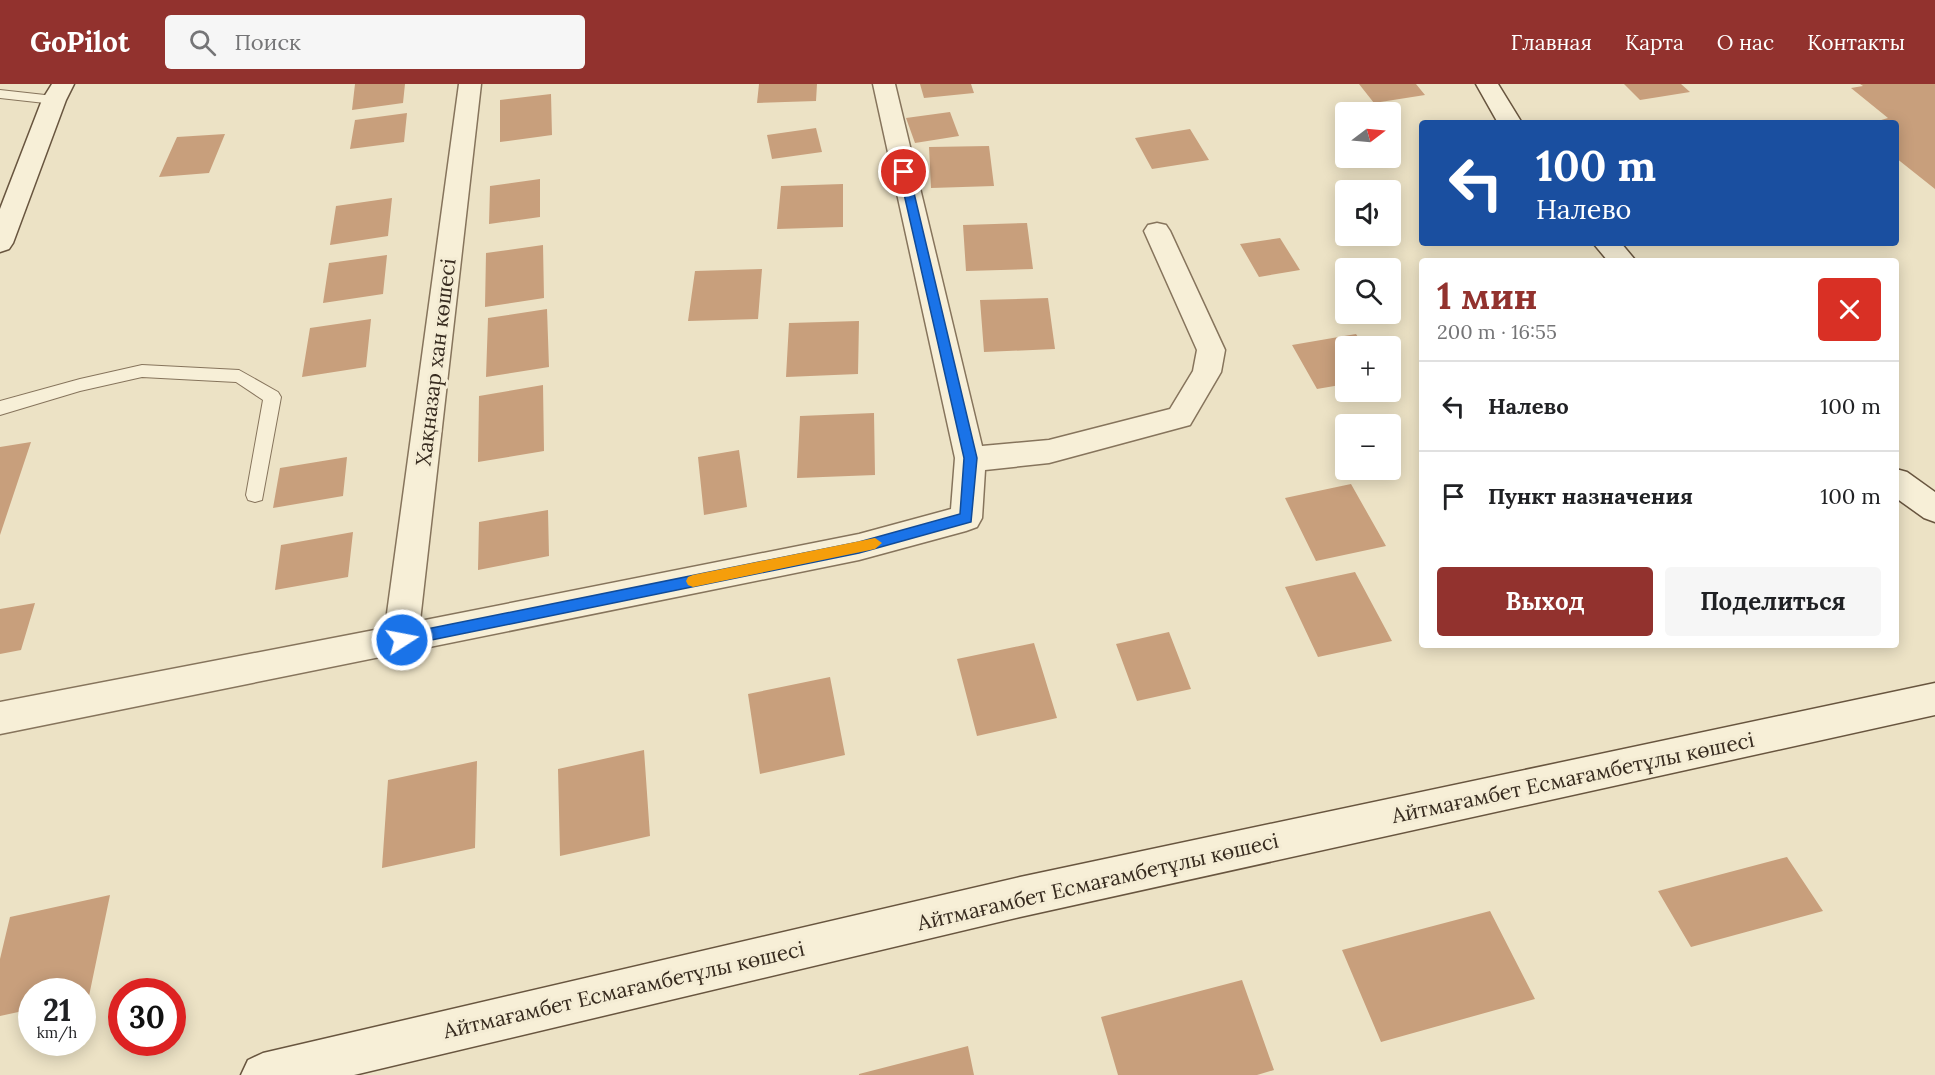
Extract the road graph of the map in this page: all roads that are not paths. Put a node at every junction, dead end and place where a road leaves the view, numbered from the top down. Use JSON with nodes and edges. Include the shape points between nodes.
{"nodes":[{"id":1,"x":470,"y":84,"type":"edge"},
{"id":2,"x":884,"y":84,"type":"edge"},
{"id":3,"x":1487,"y":84,"type":"edge"},
{"id":4,"x":58,"y":92,"type":"edge"},
{"id":5,"x":0,"y":94,"type":"edge"},
{"id":6,"x":1508,"y":120,"type":"edge"},
{"id":7,"x":1156,"y":231,"type":"dead end"},
{"id":8,"x":0,"y":243,"type":"edge"},
{"id":9,"x":1609,"y":246,"type":"edge"},
{"id":10,"x":1620,"y":258,"type":"edge"},
{"id":11,"x":0,"y":408,"type":"edge"},
{"id":12,"x":970,"y":458,"type":"junction"},
{"id":13,"x":1899,"y":483,"type":"edge"},
{"id":14,"x":255,"y":495,"type":"dead end"},
{"id":15,"x":1935,"y":509,"type":"edge"},
{"id":16,"x":402,"y":640,"type":"junction"},
{"id":17,"x":1935,"y":699,"type":"edge"},
{"id":18,"x":0,"y":718,"type":"edge"},
{"id":19,"x":263,"y":1075,"type":"edge"}],
"edges":[{"from":1,"to":16,"type":"street","name":"Хақназар хан көшесі"},
{"from":2,"to":12,"type":"street"},
{"from":3,"to":6,"type":"street"},
{"from":4,"to":5,"type":"lane"},
{"from":4,"to":8,"type":"street"},
{"from":7,"to":12,"type":"street","via":[[1211,350],[1207,372],[1180,417],[1037,454],[998,460]]},
{"from":9,"to":10,"type":"street"},
{"from":11,"to":14,"type":"lane","via":[[142,371],[239,376],[272,397]]},
{"from":12,"to":16,"type":"street","via":[[966,518],[859,548]]},
{"from":13,"to":15,"type":"street"},
{"from":16,"to":18,"type":"street"},
{"from":17,"to":19,"type":"street","name":"Айтмағамбет Есмағамбетұлы көшесі","via":[[1020,897]]}]}
